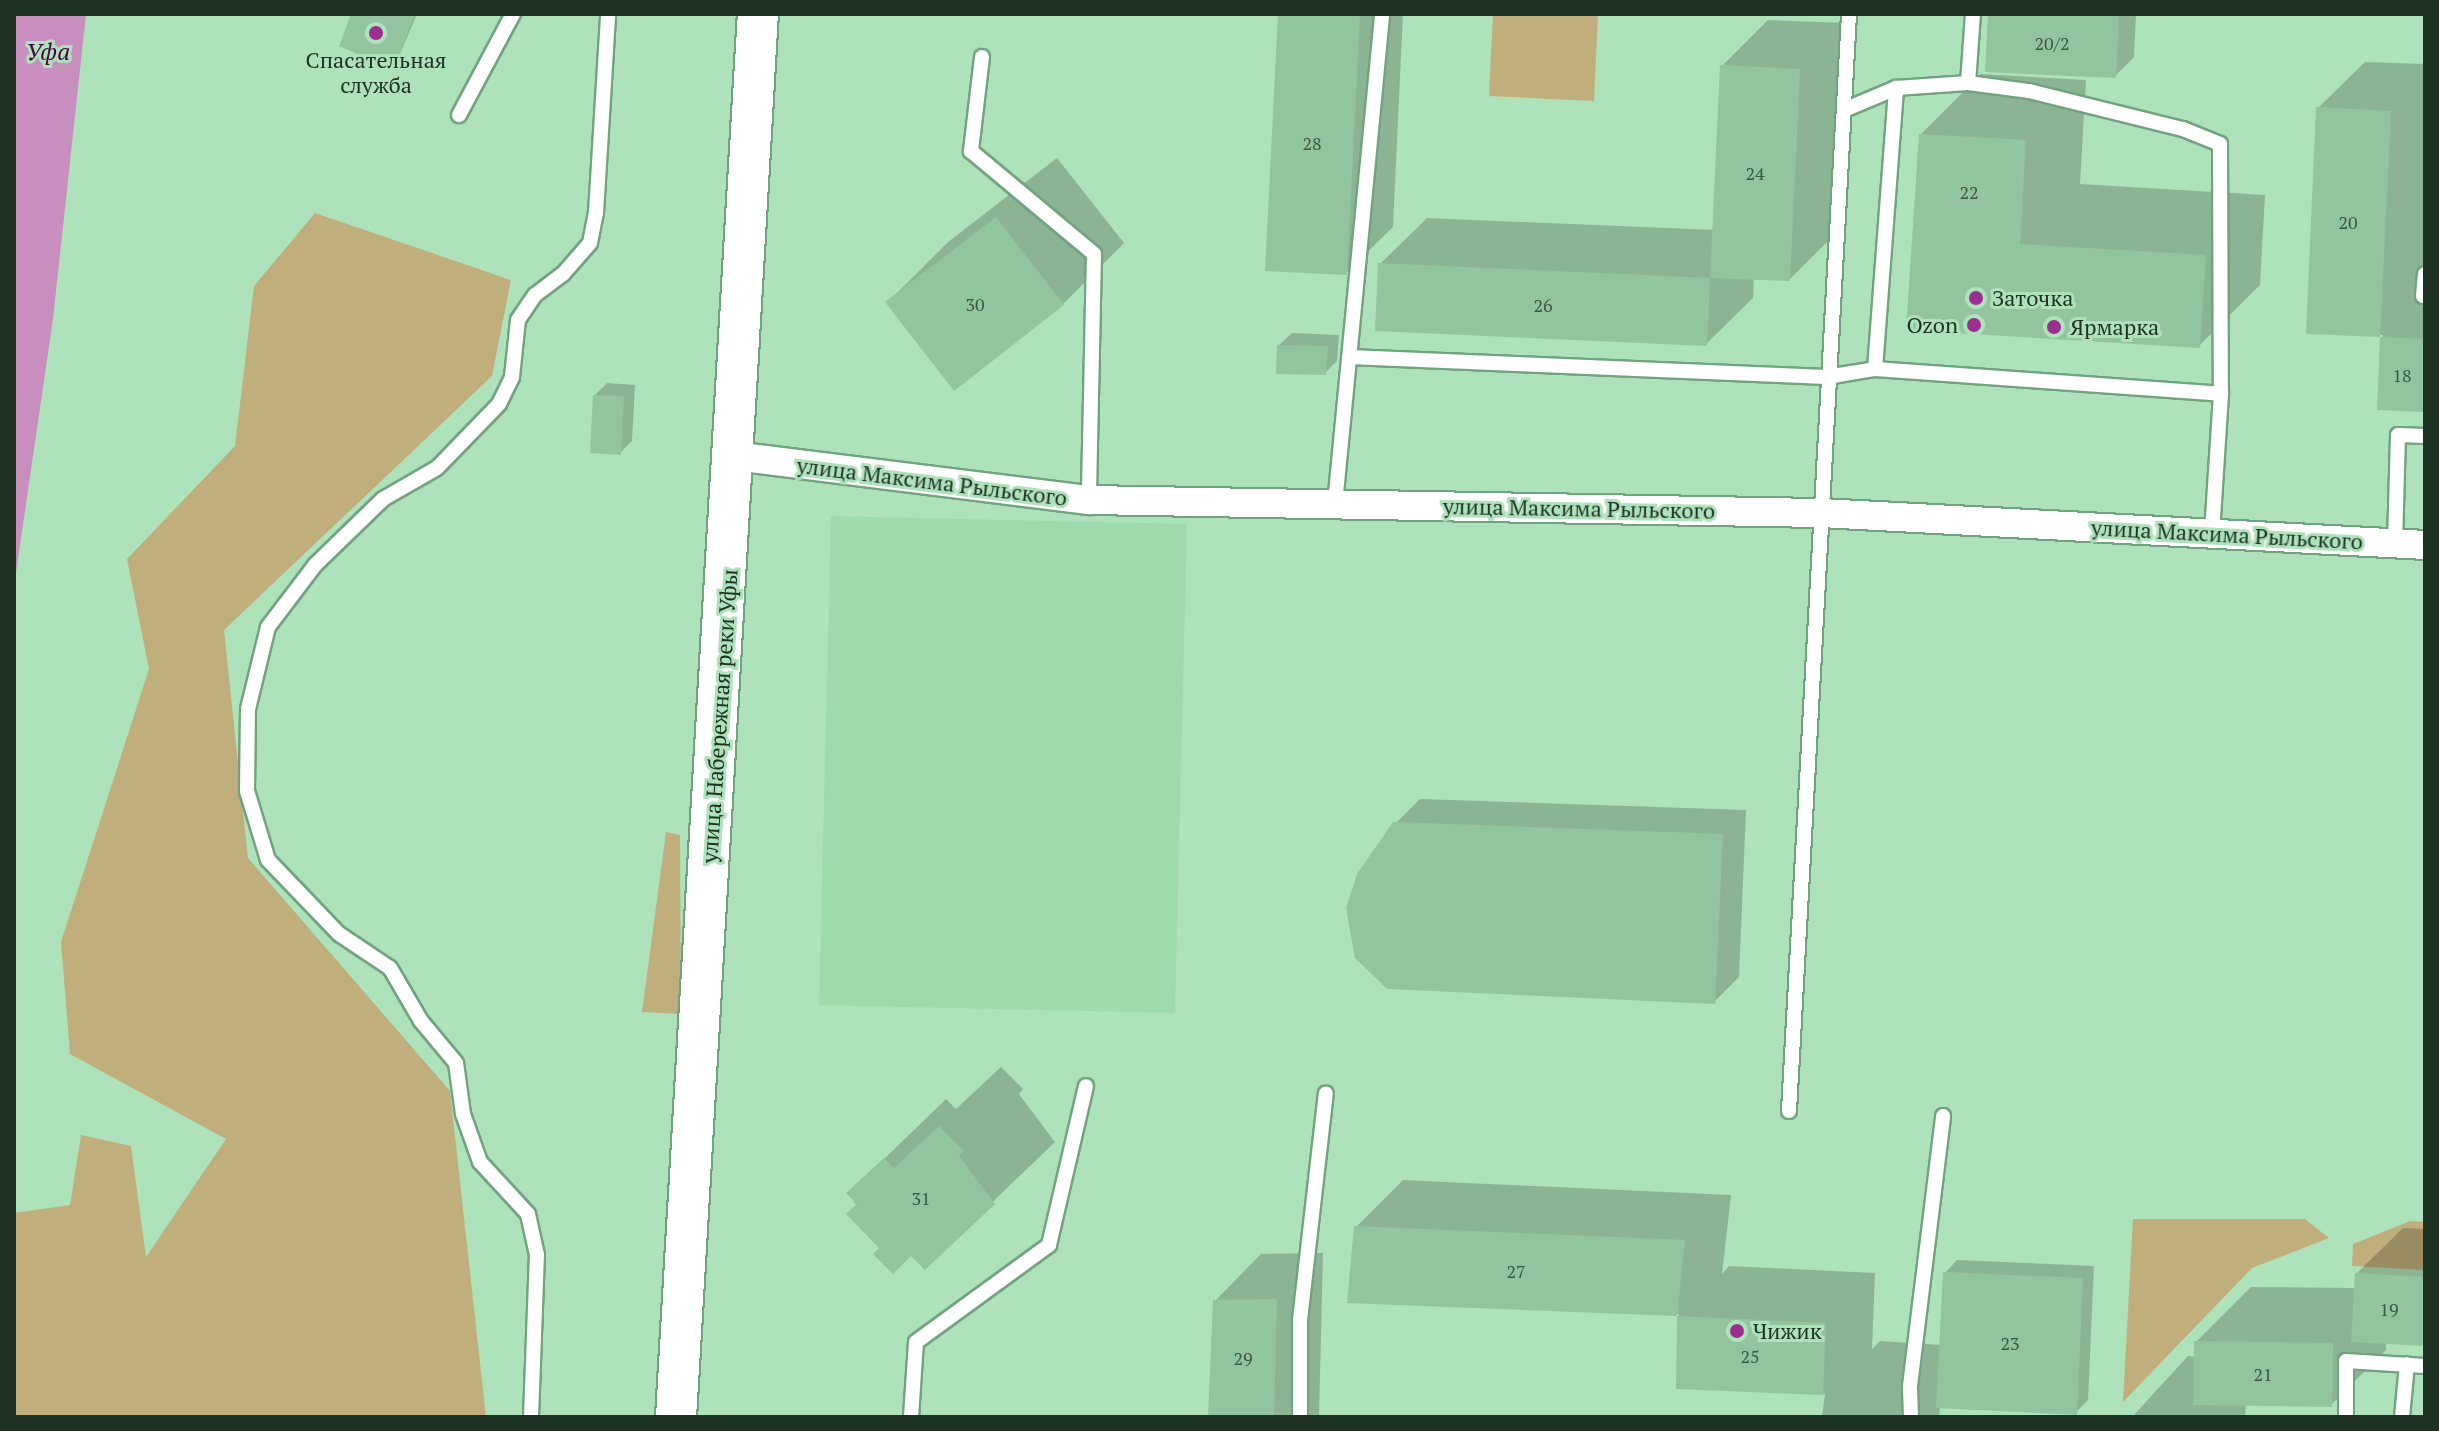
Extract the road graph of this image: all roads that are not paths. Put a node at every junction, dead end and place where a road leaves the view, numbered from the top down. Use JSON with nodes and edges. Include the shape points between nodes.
{"nodes":[{"id":1,"x":513,"y":14,"type":"edge"},
{"id":2,"x":608,"y":14,"type":"edge"},
{"id":3,"x":758,"y":14,"type":"edge"},
{"id":4,"x":1382,"y":14,"type":"edge"},
{"id":5,"x":1849,"y":14,"type":"edge"},
{"id":6,"x":1973,"y":14,"type":"edge"},
{"id":7,"x":982,"y":57,"type":"dead end"},
{"id":8,"x":1968,"y":83,"type":"junction"},
{"id":9,"x":1896,"y":88,"type":"junction"},
{"id":10,"x":1844,"y":110,"type":"junction"},
{"id":11,"x":459,"y":115,"type":"dead end"},
{"id":12,"x":2425,"y":274,"type":"edge"},
{"id":13,"x":2423,"y":296,"type":"edge"},
{"id":14,"x":1349,"y":357,"type":"junction"},
{"id":15,"x":1875,"y":369,"type":"junction"},
{"id":16,"x":1827,"y":377,"type":"junction"},
{"id":17,"x":2221,"y":394,"type":"junction"},
{"id":18,"x":2425,"y":436,"type":"edge"},
{"id":19,"x":735,"y":456,"type":"junction"},
{"id":20,"x":1089,"y":500,"type":"junction"},
{"id":21,"x":1335,"y":504,"type":"junction"},
{"id":22,"x":1821,"y":513,"type":"junction"},
{"id":23,"x":2212,"y":533,"type":"junction"},
{"id":24,"x":2395,"y":543,"type":"junction"},
{"id":25,"x":2425,"y":545,"type":"edge"},
{"id":26,"x":1086,"y":1086,"type":"dead end"},
{"id":27,"x":1326,"y":1093,"type":"dead end"},
{"id":28,"x":1789,"y":1111,"type":"dead end"},
{"id":29,"x":1943,"y":1116,"type":"dead end"},
{"id":30,"x":2407,"y":1364,"type":"junction"},
{"id":31,"x":2425,"y":1366,"type":"edge"},
{"id":32,"x":531,"y":1417,"type":"edge"},
{"id":33,"x":676,"y":1417,"type":"edge"},
{"id":34,"x":911,"y":1417,"type":"edge"},
{"id":35,"x":1300,"y":1417,"type":"edge"},
{"id":36,"x":1911,"y":1417,"type":"edge"},
{"id":37,"x":2346,"y":1417,"type":"edge"},
{"id":38,"x":2402,"y":1417,"type":"edge"}],
"edges":[{"from":1,"to":11,"type":"lane"},
{"from":2,"to":32,"type":"lane","via":[[590,243],[535,295],[518,320],[512,377],[499,404],[437,468],[383,499],[315,565],[268,627],[248,709],[247,791],[268,860],[339,934],[390,968],[421,1021],[456,1063],[463,1114],[480,1162],[528,1214],[537,1255]]},
{"from":3,"to":19,"type":"street","name":"улица Набережная реки Уфы","via":[[740,282]]},
{"from":4,"to":14,"type":"lane"},
{"from":5,"to":10,"type":"lane"},
{"from":6,"to":8,"type":"lane"},
{"from":7,"to":20,"type":"lane","via":[[971,151],[1094,254]]},
{"from":8,"to":9,"type":"lane"},
{"from":8,"to":17,"type":"lane","via":[[2152,121],[2220,144]]},
{"from":9,"to":10,"type":"lane"},
{"from":9,"to":15,"type":"lane"},
{"from":10,"to":16,"type":"lane"},
{"from":12,"to":13,"type":"lane"},
{"from":14,"to":16,"type":"lane"},
{"from":14,"to":21,"type":"lane"},
{"from":15,"to":16,"type":"lane"},
{"from":15,"to":17,"type":"lane"},
{"from":16,"to":22,"type":"lane"},
{"from":17,"to":23,"type":"lane"},
{"from":18,"to":24,"type":"lane","via":[[2398,435]]},
{"from":19,"to":20,"type":"street","name":"улица Максима Рыльского"},
{"from":19,"to":33,"type":"street","name":"улица Набережная реки Уфы"},
{"from":20,"to":21,"type":"street","name":"улица Максима Рыльского"},
{"from":21,"to":22,"type":"street","name":"улица Максима Рыльского"},
{"from":22,"to":23,"type":"street","name":"улица Максима Рыльского"},
{"from":22,"to":28,"type":"lane"},
{"from":23,"to":24,"type":"street","name":"улица Максима Рыльского"},
{"from":24,"to":25,"type":"street","name":"улица Максима Рыльского"},
{"from":26,"to":34,"type":"lane","via":[[1049,1245],[916,1342]]},
{"from":27,"to":35,"type":"lane","via":[[1300,1320]]},
{"from":29,"to":36,"type":"lane","via":[[1910,1386]]},
{"from":30,"to":31,"type":"lane"},
{"from":30,"to":37,"type":"lane","via":[[2346,1361]]},
{"from":30,"to":38,"type":"lane"}]}
